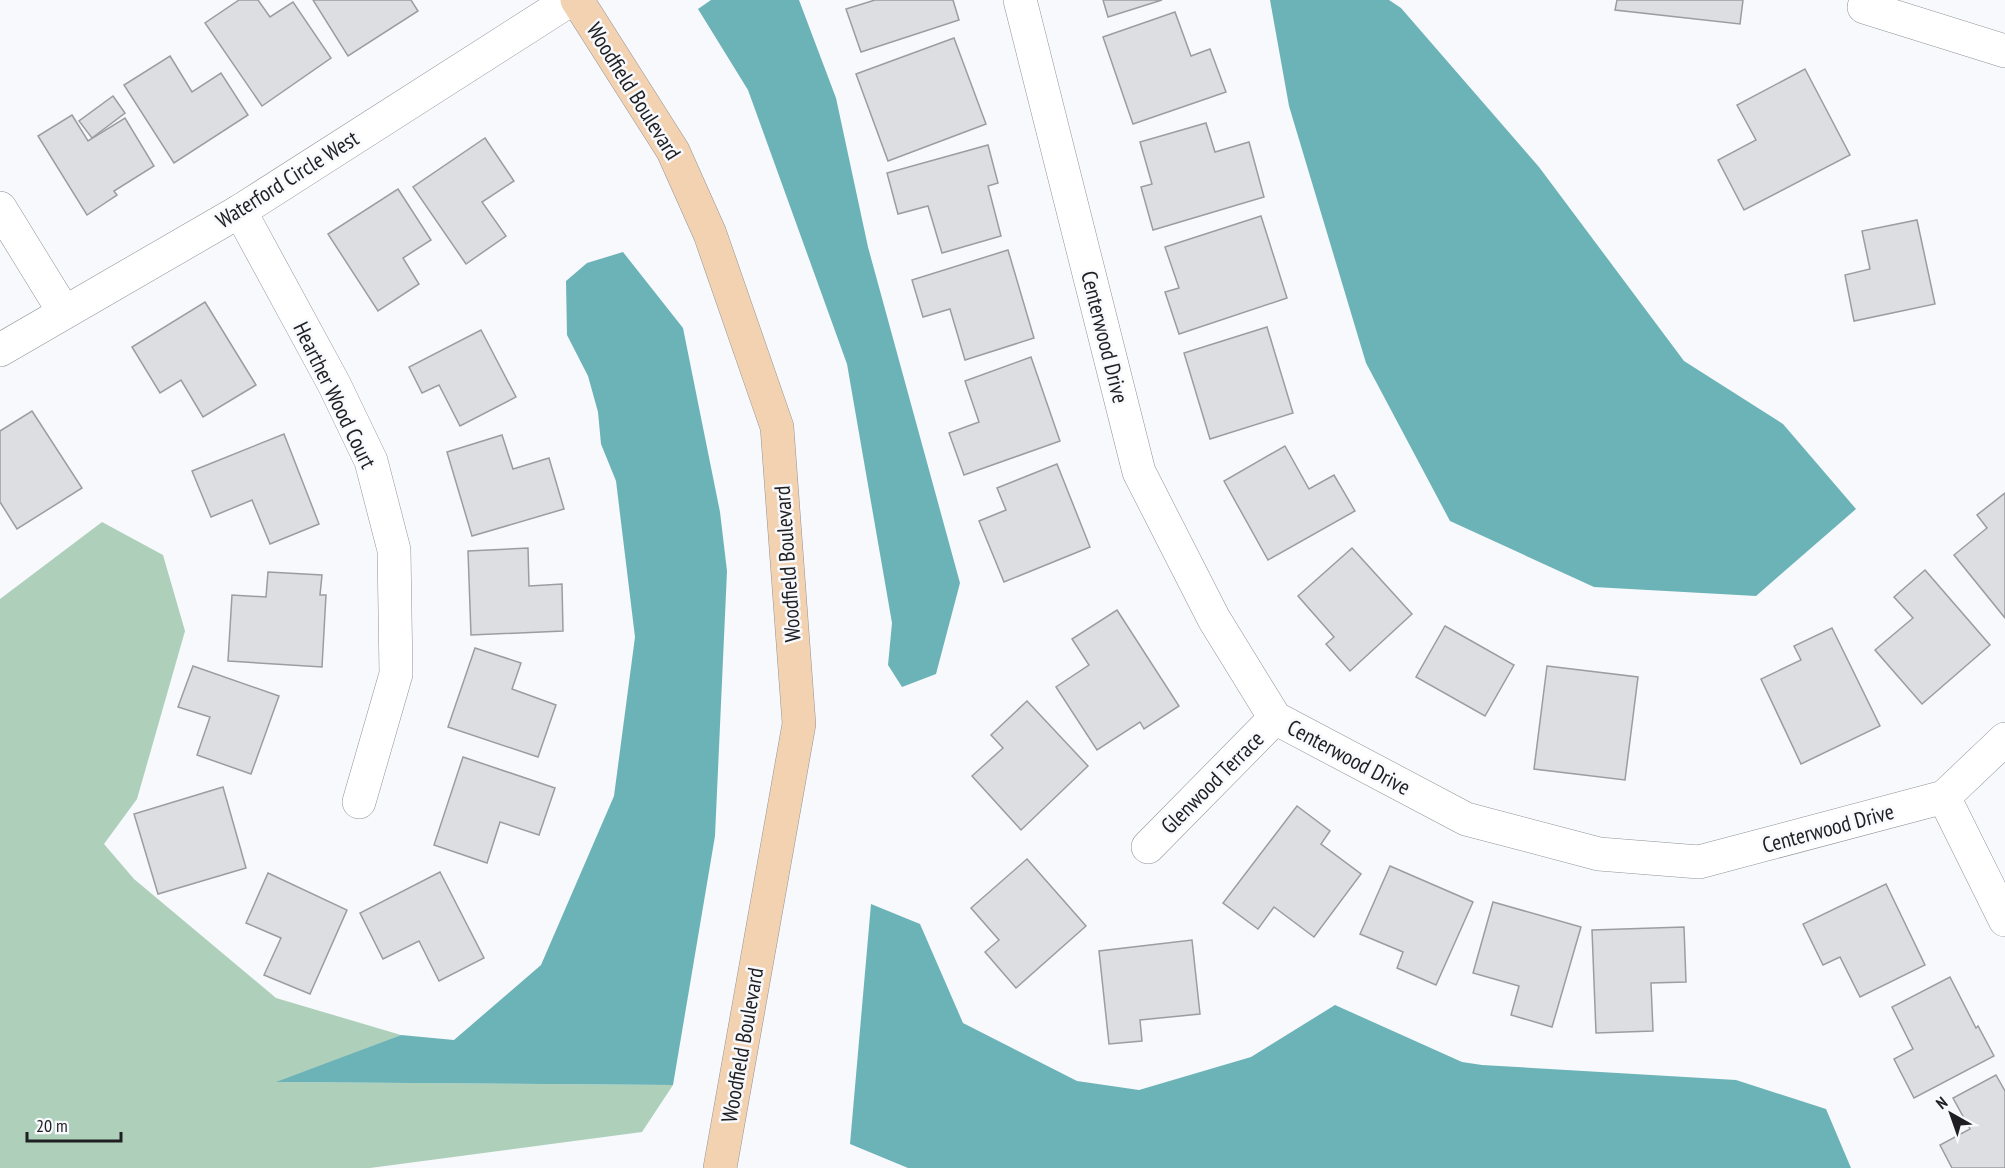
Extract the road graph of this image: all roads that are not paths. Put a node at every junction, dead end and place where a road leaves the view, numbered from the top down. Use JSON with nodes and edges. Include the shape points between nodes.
{"nodes":[{"id":1,"x":570,"y":0,"type":"edge"},
{"id":2,"x":577,"y":0,"type":"edge"},
{"id":3,"x":1020,"y":0,"type":"edge"},
{"id":4,"x":1864,"y":7,"type":"dead end"},
{"id":5,"x":2005,"y":51,"type":"edge"},
{"id":6,"x":0,"y":208,"type":"edge"},
{"id":7,"x":240,"y":211,"type":"junction"},
{"id":8,"x":64,"y":312,"type":"junction"},
{"id":9,"x":0,"y":351,"type":"edge"},
{"id":10,"x":1275,"y":718,"type":"junction"},
{"id":11,"x":2005,"y":739,"type":"edge"},
{"id":12,"x":1944,"y":797,"type":"junction"},
{"id":13,"x":360,"y":802,"type":"dead end"},
{"id":14,"x":1148,"y":847,"type":"dead end"},
{"id":15,"x":2005,"y":920,"type":"edge"},
{"id":16,"x":720,"y":1168,"type":"edge"}],
"edges":[{"from":1,"to":7,"type":"street","name":"Waterford Circle West"},
{"from":2,"to":16,"type":"street","name":"Woodfield Boulevard","via":[[673,151],[710,234],[777,427],[799,724]]},
{"from":3,"to":10,"type":"street","name":"Centerwood Drive","via":[[1139,472],[1214,619]]},
{"from":4,"to":5,"type":"street"},
{"from":6,"to":8,"type":"street"},
{"from":7,"to":8,"type":"street","name":"Waterford Circle West"},
{"from":7,"to":13,"type":"street","name":"Hearther Wood Court","via":[[371,461],[394,550],[396,674]]},
{"from":8,"to":9,"type":"street","name":"Waterford Circle West"},
{"from":10,"to":12,"type":"street","name":"Centerwood Drive","via":[[1466,819],[1599,854],[1699,862]]},
{"from":10,"to":14,"type":"street","name":"Glenwood Terrace"},
{"from":11,"to":12,"type":"street","name":"Centerwood Drive"},
{"from":12,"to":15,"type":"street"}]}
